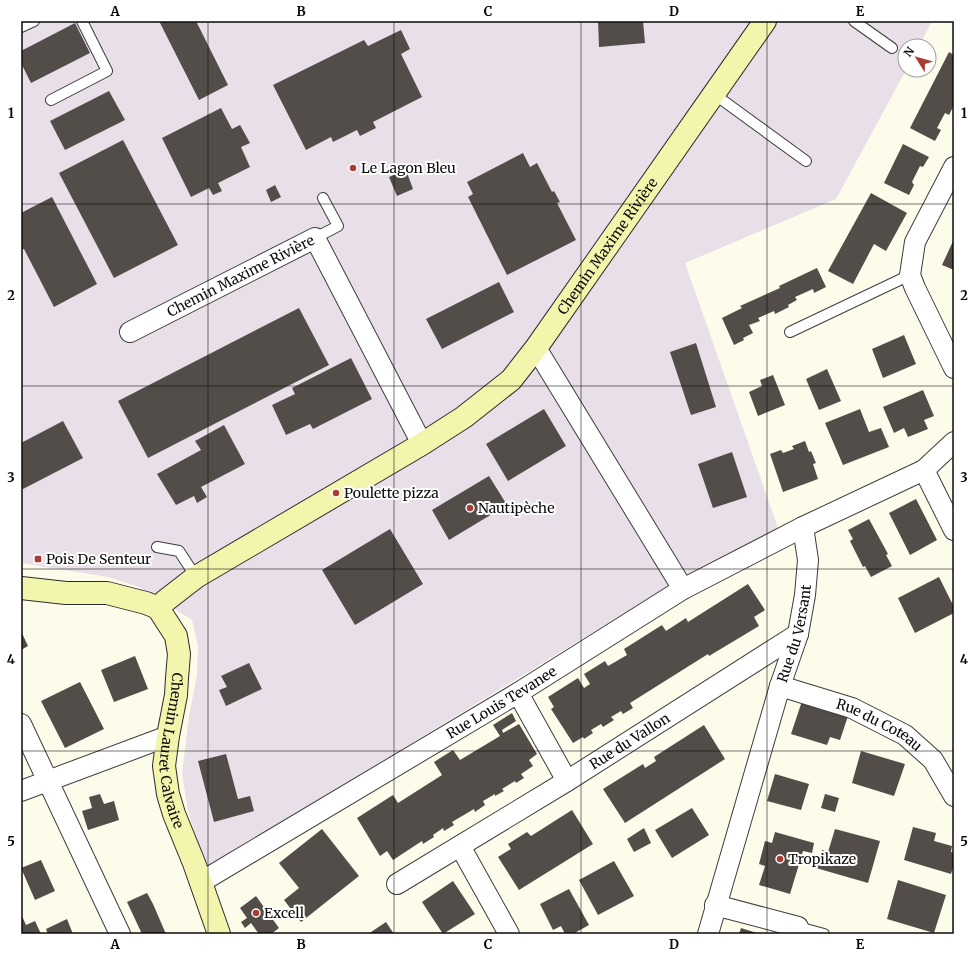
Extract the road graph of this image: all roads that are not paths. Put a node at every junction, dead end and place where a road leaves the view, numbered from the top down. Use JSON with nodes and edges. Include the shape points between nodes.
{"nodes":[{"id":1,"x":34,"y":21,"type":"edge"},
{"id":2,"x":82,"y":21,"type":"edge"},
{"id":3,"x":765,"y":21,"type":"edge"},
{"id":4,"x":854,"y":21,"type":"edge"},
{"id":5,"x":21,"y":27,"type":"edge"},
{"id":6,"x":892,"y":48,"type":"dead end"},
{"id":7,"x":714,"y":94,"type":"junction"},
{"id":8,"x":51,"y":100,"type":"dead end"},
{"id":9,"x":806,"y":161,"type":"dead end"},
{"id":10,"x":954,"y":167,"type":"edge"},
{"id":11,"x":323,"y":198,"type":"dead end"},
{"id":12,"x":315,"y":238,"type":"junction"},
{"id":13,"x":910,"y":276,"type":"junction"},
{"id":14,"x":130,"y":332,"type":"dead end"},
{"id":15,"x":790,"y":332,"type":"dead end"},
{"id":16,"x":949,"y":344,"type":"edge"},
{"id":17,"x":536,"y":348,"type":"junction"},
{"id":18,"x":954,"y":368,"type":"edge"},
{"id":19,"x":954,"y":442,"type":"edge"},
{"id":20,"x":422,"y":444,"type":"junction"},
{"id":21,"x":924,"y":470,"type":"junction"},
{"id":22,"x":803,"y":527,"type":"junction"},
{"id":23,"x":954,"y":530,"type":"edge"},
{"id":24,"x":157,"y":547,"type":"dead end"},
{"id":25,"x":196,"y":577,"type":"junction"},
{"id":26,"x":21,"y":588,"type":"edge"},
{"id":27,"x":683,"y":589,"type":"junction"},
{"id":28,"x":158,"y":608,"type":"junction"},
{"id":29,"x":798,"y":634,"type":"junction"},
{"id":30,"x":780,"y":686,"type":"junction"},
{"id":31,"x":518,"y":693,"type":"junction"},
{"id":32,"x":21,"y":724,"type":"edge"},
{"id":33,"x":168,"y":736,"type":"junction"},
{"id":34,"x":47,"y":780,"type":"junction"},
{"id":35,"x":567,"y":781,"type":"junction"},
{"id":36,"x":21,"y":791,"type":"edge"},
{"id":37,"x":954,"y":796,"type":"edge"},
{"id":38,"x":460,"y":846,"type":"junction"},
{"id":39,"x":201,"y":882,"type":"junction"},
{"id":40,"x":397,"y":884,"type":"dead end"},
{"id":41,"x":716,"y":905,"type":"junction"},
{"id":42,"x":798,"y":927,"type":"joint"},
{"id":43,"x":120,"y":934,"type":"edge"},
{"id":44,"x":219,"y":934,"type":"edge"},
{"id":45,"x":509,"y":934,"type":"edge"},
{"id":46,"x":708,"y":934,"type":"edge"},
{"id":47,"x":824,"y":934,"type":"edge"}],
"edges":[{"from":1,"to":5,"type":"lane"},
{"from":2,"to":8,"type":"lane","via":[[107,71]]},
{"from":3,"to":7,"type":"street","name":"Chemin Maxime Rivière"},
{"from":4,"to":6,"type":"lane"},
{"from":7,"to":9,"type":"lane"},
{"from":7,"to":17,"type":"street","name":"Chemin Maxime Rivière"},
{"from":10,"to":13,"type":"street","via":[[915,242]]},
{"from":11,"to":12,"type":"lane","via":[[338,226]]},
{"from":12,"to":14,"type":"street","name":"Chemin Maxime Rivière"},
{"from":12,"to":20,"type":"street","name":"Chemin Maxime Rivière"},
{"from":13,"to":15,"type":"lane"},
{"from":13,"to":16,"type":"street"},
{"from":16,"to":18,"type":"street"},
{"from":17,"to":20,"type":"street","name":"Chemin Maxime Rivière","via":[[511,380],[464,417]]},
{"from":17,"to":27,"type":"street"},
{"from":19,"to":21,"type":"street"},
{"from":20,"to":25,"type":"street","name":"Chemin Maxime Rivière"},
{"from":21,"to":22,"type":"street"},
{"from":21,"to":23,"type":"street"},
{"from":22,"to":27,"type":"street","name":"Rue Louis Tevanee"},
{"from":22,"to":29,"type":"street","name":"Rue du Versant","via":[[808,560]]},
{"from":24,"to":25,"type":"lane","via":[[179,550]]},
{"from":25,"to":28,"type":"street","name":"Chemin Maxime Rivière"},
{"from":26,"to":28,"type":"street","via":[[66,593],[107,593]]},
{"from":27,"to":31,"type":"street","name":"Rue Louis Tevanee"},
{"from":28,"to":33,"type":"street","name":"Chemin Lauret Calvaire","via":[[176,636],[179,654],[176,695]]},
{"from":29,"to":30,"type":"street","name":"Rue du Versant"},
{"from":29,"to":35,"type":"street","name":"Rue du Vallon"},
{"from":30,"to":37,"type":"street","name":"Rue du Coteau","via":[[852,708],[905,736],[933,760]]},
{"from":30,"to":41,"type":"street","name":"Rue du Versant"},
{"from":31,"to":35,"type":"street"},
{"from":31,"to":39,"type":"street","name":"Rue Louis Tevanee"},
{"from":32,"to":34,"type":"street"},
{"from":33,"to":34,"type":"street"},
{"from":33,"to":39,"type":"street","name":"Chemin Lauret Calvaire","via":[[164,766],[168,794]]},
{"from":34,"to":36,"type":"street"},
{"from":34,"to":43,"type":"street"},
{"from":35,"to":38,"type":"street","name":"Rue du Vallon"},
{"from":38,"to":40,"type":"street","name":"Rue du Vallon"},
{"from":38,"to":45,"type":"street"},
{"from":39,"to":44,"type":"street","name":"Chemin Lauret Calvaire"},
{"from":41,"to":42,"type":"street"},
{"from":41,"to":46,"type":"street","name":"Rue du Versant"},
{"from":42,"to":47,"type":"lane"}]}
